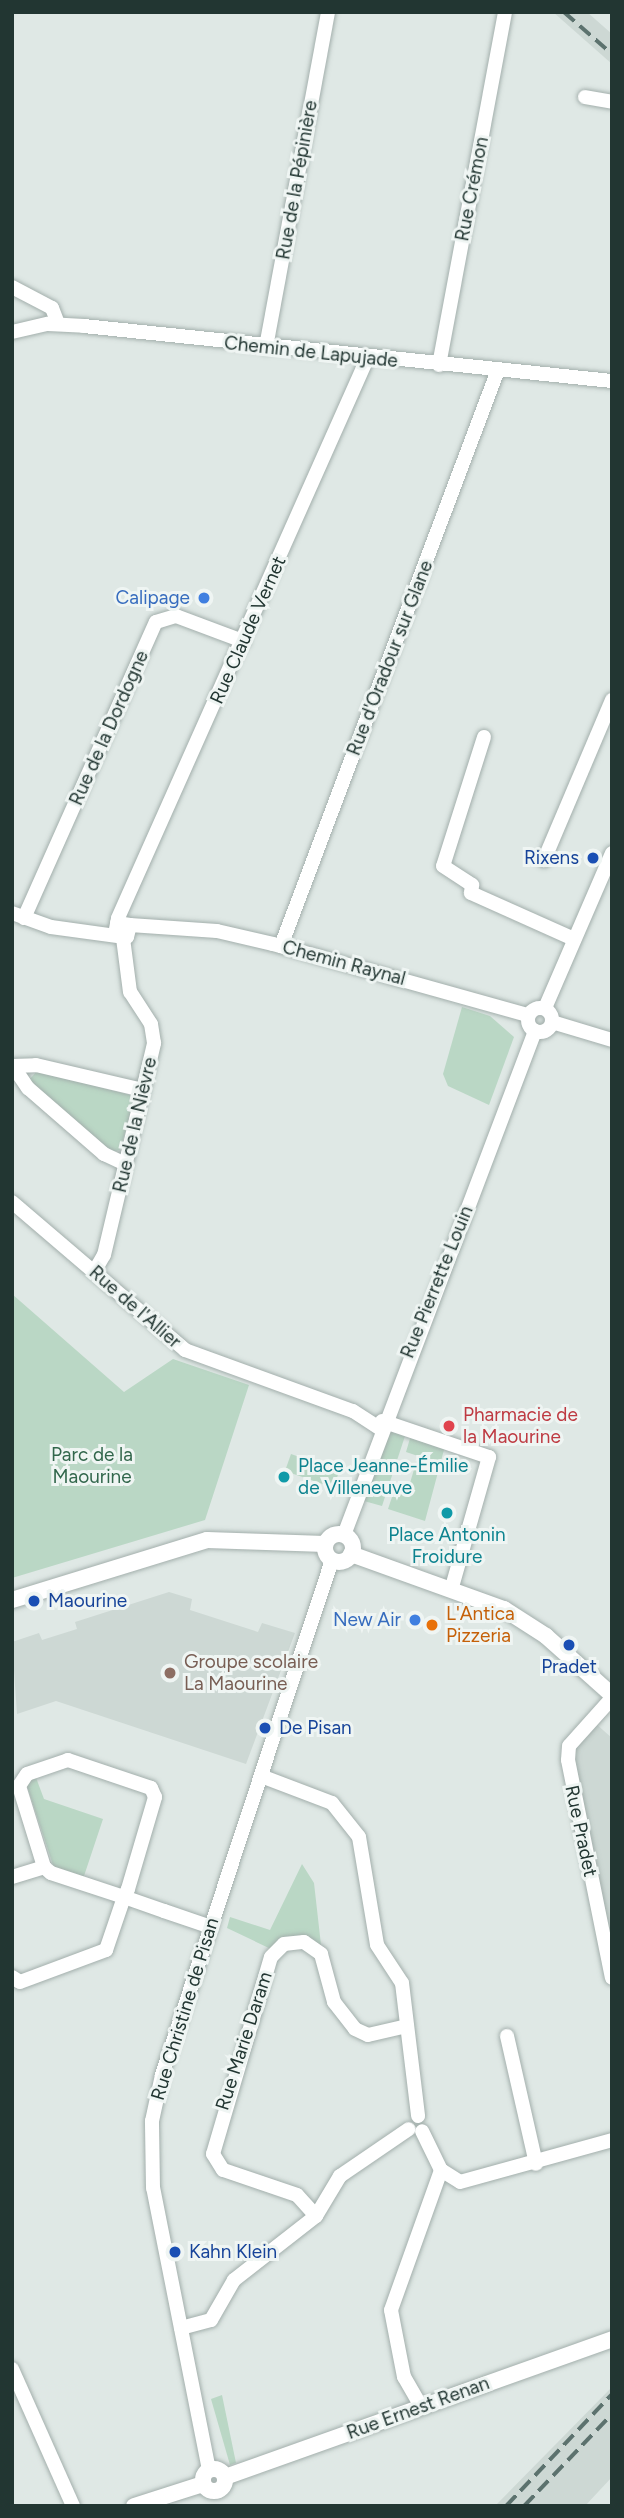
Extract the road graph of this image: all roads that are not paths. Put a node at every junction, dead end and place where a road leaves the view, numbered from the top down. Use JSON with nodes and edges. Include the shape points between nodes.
{"nodes":[{"id":1,"x":328,"y":12,"type":"edge"},
{"id":2,"x":505,"y":12,"type":"edge"},
{"id":3,"x":586,"y":97,"type":"dead end"},
{"id":4,"x":612,"y":102,"type":"edge"},
{"id":5,"x":12,"y":287,"type":"edge"},
{"id":6,"x":58,"y":324,"type":"junction"},
{"id":7,"x":12,"y":332,"type":"edge"},
{"id":8,"x":266,"y":347,"type":"junction"},
{"id":9,"x":367,"y":359,"type":"junction"},
{"id":10,"x":439,"y":365,"type":"junction"},
{"id":11,"x":498,"y":370,"type":"junction"},
{"id":12,"x":612,"y":381,"type":"edge"},
{"id":13,"x":243,"y":641,"type":"junction"},
{"id":14,"x":612,"y":700,"type":"edge"},
{"id":15,"x":484,"y":737,"type":"dead end"},
{"id":16,"x":612,"y":853,"type":"edge"},
{"id":17,"x":544,"y":860,"type":"dead end"},
{"id":18,"x":18,"y":916,"type":"edge"},
{"id":19,"x":123,"y":929,"type":"junction"},
{"id":20,"x":574,"y":939,"type":"junction"},
{"id":21,"x":281,"y":946,"type":"junction"},
{"id":22,"x":545,"y":1008,"type":"junction"},
{"id":23,"x":528,"y":1015,"type":"junction"},
{"id":24,"x":552,"y":1023,"type":"junction"},
{"id":25,"x":535,"y":1031,"type":"junction"},
{"id":26,"x":612,"y":1040,"type":"edge"},
{"id":27,"x":12,"y":1066,"type":"edge"},
{"id":28,"x":143,"y":1090,"type":"junction"},
{"id":29,"x":125,"y":1164,"type":"junction"},
{"id":30,"x":12,"y":1202,"type":"edge"},
{"id":31,"x":94,"y":1272,"type":"junction"},
{"id":32,"x":382,"y":1421,"type":"junction"},
{"id":33,"x":344,"y":1535,"type":"junction"},
{"id":34,"x":325,"y":1544,"type":"junction"},
{"id":35,"x":351,"y":1554,"type":"junction"},
{"id":36,"x":332,"y":1560,"type":"junction"},
{"id":37,"x":452,"y":1587,"type":"junction"},
{"id":38,"x":12,"y":1600,"type":"edge"},
{"id":39,"x":612,"y":1697,"type":"edge"},
{"id":40,"x":261,"y":1776,"type":"junction"},
{"id":41,"x":17,"y":1784,"type":"edge"},
{"id":42,"x":44,"y":1867,"type":"junction"},
{"id":43,"x":12,"y":1877,"type":"edge"},
{"id":44,"x":124,"y":1898,"type":"junction"},
{"id":45,"x":211,"y":1927,"type":"junction"},
{"id":46,"x":12,"y":1977,"type":"edge"},
{"id":47,"x":612,"y":1978,"type":"edge"},
{"id":48,"x":407,"y":2026,"type":"junction"},
{"id":49,"x":508,"y":2036,"type":"dead end"},
{"id":50,"x":415,"y":2130,"type":"junction"},
{"id":51,"x":612,"y":2140,"type":"edge"},
{"id":52,"x":536,"y":2164,"type":"junction"},
{"id":53,"x":442,"y":2170,"type":"junction"},
{"id":54,"x":316,"y":2216,"type":"junction"},
{"id":55,"x":181,"y":2328,"type":"junction"},
{"id":56,"x":612,"y":2339,"type":"edge"},
{"id":57,"x":12,"y":2369,"type":"edge"},
{"id":58,"x":422,"y":2408,"type":"junction"},
{"id":59,"x":206,"y":2477,"type":"junction"},
{"id":60,"x":73,"y":2506,"type":"edge"},
{"id":61,"x":134,"y":2506,"type":"edge"}],
"edges":[{"from":1,"to":8,"type":"street","name":"Rue de la Pépinière"},
{"from":2,"to":10,"type":"street","name":"Rue Crémon"},
{"from":3,"to":4,"type":"street"},
{"from":5,"to":6,"type":"street","via":[[52,307]]},
{"from":6,"to":7,"type":"street","name":"Chemin de Lapujade"},
{"from":6,"to":8,"type":"street","name":"Chemin de Lapujade"},
{"from":8,"to":9,"type":"street","name":"Chemin de Lapujade"},
{"from":9,"to":10,"type":"street","name":"Chemin de Lapujade"},
{"from":9,"to":13,"type":"street","name":"Rue Claude Vernet"},
{"from":10,"to":11,"type":"street","name":"Chemin de Lapujade"},
{"from":11,"to":12,"type":"street","name":"Chemin de Lapujade"},
{"from":11,"to":21,"type":"street","name":"Rue d'Oradour sur Glane"},
{"from":13,"to":18,"type":"street","name":"Rue de la Dordogne","via":[[176,616],[156,622]]},
{"from":13,"to":19,"type":"street","name":"Rue Claude Vernet","via":[[128,901]]},
{"from":14,"to":17,"type":"street"},
{"from":15,"to":20,"type":"street","via":[[443,866],[472,885],[471,893]]},
{"from":16,"to":20,"type":"street"},
{"from":18,"to":19,"type":"street","name":"Chemin Raynal","via":[[90,933]]},
{"from":19,"to":21,"type":"street","name":"Chemin Raynal","via":[[217,931]]},
{"from":19,"to":28,"type":"street","name":"Rue de la Nièvre","via":[[130,992],[154,1033]]},
{"from":20,"to":22,"type":"street"},
{"from":21,"to":23,"type":"street","name":"Chemin Raynal"},
{"from":22,"to":23,"type":"street"},
{"from":22,"to":24,"type":"street"},
{"from":23,"to":25,"type":"street"},
{"from":24,"to":25,"type":"street"},
{"from":24,"to":26,"type":"street"},
{"from":25,"to":32,"type":"street","name":"Rue Pierrette Louin"},
{"from":27,"to":28,"type":"street","via":[[36,1065]]},
{"from":27,"to":29,"type":"street","via":[[28,1088],[104,1154]]},
{"from":28,"to":29,"type":"street","name":"Rue de la Nièvre"},
{"from":29,"to":31,"type":"street","name":"Rue de la Nièvre","via":[[104,1255]]},
{"from":30,"to":31,"type":"street","name":"Rue de l'Allier"},
{"from":31,"to":32,"type":"street","name":"Rue de l'Allier","via":[[186,1350]]},
{"from":32,"to":33,"type":"street","name":"Rue Pierrette Louin"},
{"from":32,"to":37,"type":"street","via":[[489,1457]]},
{"from":33,"to":34,"type":"street"},
{"from":33,"to":35,"type":"street"},
{"from":34,"to":36,"type":"street"},
{"from":34,"to":38,"type":"street","via":[[207,1540]]},
{"from":35,"to":36,"type":"street"},
{"from":35,"to":37,"type":"street"},
{"from":36,"to":40,"type":"street","name":"Rue Christine de Pisan"},
{"from":37,"to":39,"type":"street","via":[[535,1629]]},
{"from":39,"to":47,"type":"street","name":"Rue Pradet","via":[[569,1746],[580,1828]]},
{"from":40,"to":45,"type":"street","name":"Rue Christine de Pisan"},
{"from":40,"to":48,"type":"street","via":[[332,1803],[351,1821],[361,1844],[377,1945],[402,1983]]},
{"from":41,"to":42,"type":"street"},
{"from":41,"to":44,"type":"street","via":[[68,1760],[151,1788],[155,1797]]},
{"from":42,"to":43,"type":"street"},
{"from":42,"to":44,"type":"street"},
{"from":44,"to":45,"type":"street"},
{"from":44,"to":46,"type":"street","via":[[100,1957],[20,1982]]},
{"from":45,"to":55,"type":"street","name":"Rue Christine de Pisan","via":[[152,2121],[153,2188]]},
{"from":48,"to":50,"type":"street","via":[[418,2116]]},
{"from":48,"to":54,"type":"street","name":"Rue Marie Daram","via":[[368,2035],[355,2029],[334,2002],[321,1954],[304,1942],[285,1944],[271,1957],[213,2154],[223,2171],[297,2195]]},
{"from":49,"to":52,"type":"street"},
{"from":50,"to":53,"type":"street"},
{"from":50,"to":54,"type":"street","via":[[340,2176]]},
{"from":51,"to":52,"type":"street"},
{"from":52,"to":53,"type":"street","via":[[460,2182]]},
{"from":53,"to":58,"type":"street","via":[[391,2310],[404,2377]]},
{"from":54,"to":55,"type":"street","via":[[234,2280],[211,2320]]},
{"from":55,"to":59,"type":"street","name":"Rue Christine de Pisan"},
{"from":56,"to":58,"type":"street","name":"Rue Ernest Renan"},
{"from":57,"to":60,"type":"street"},
{"from":58,"to":59,"type":"street","name":"Rue Ernest Renan","via":[[225,2477],[218,2490]]},
{"from":59,"to":61,"type":"street"}]}
